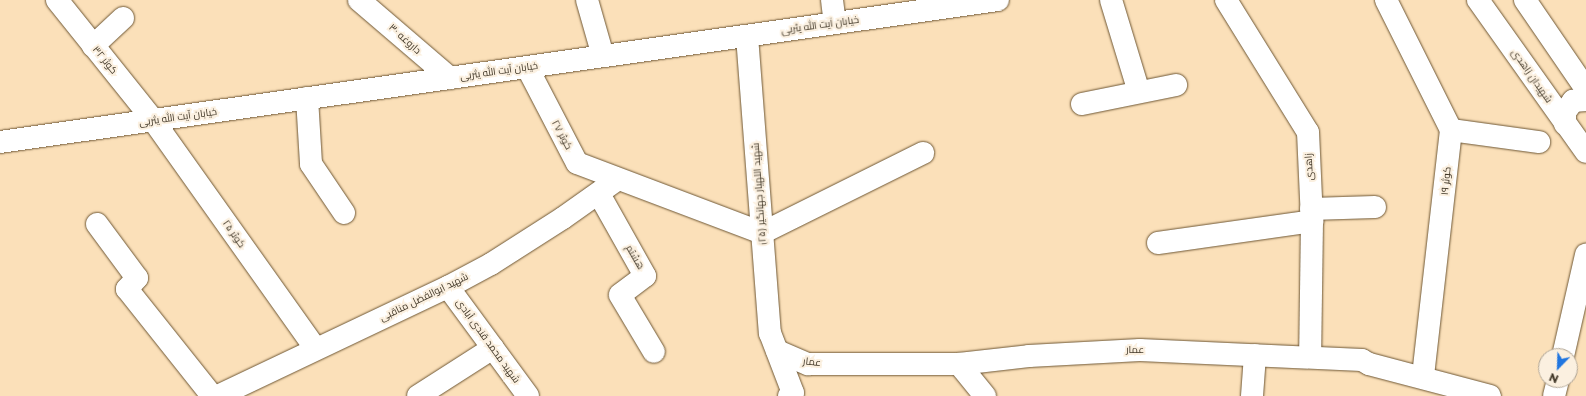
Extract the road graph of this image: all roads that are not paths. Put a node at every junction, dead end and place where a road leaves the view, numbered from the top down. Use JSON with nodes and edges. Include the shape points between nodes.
{"nodes":[{"id":1,"x":57,"y":0,"type":"edge"},
{"id":2,"x":359,"y":0,"type":"edge"},
{"id":3,"x":587,"y":0,"type":"edge"},
{"id":4,"x":832,"y":0,"type":"edge"},
{"id":5,"x":998,"y":0,"type":"edge"},
{"id":6,"x":1111,"y":0,"type":"edge"},
{"id":7,"x":1226,"y":0,"type":"edge"},
{"id":8,"x":1386,"y":0,"type":"edge"},
{"id":9,"x":1478,"y":0,"type":"edge"},
{"id":10,"x":1525,"y":0,"type":"edge"},
{"id":11,"x":123,"y":18,"type":"dead end"},
{"id":12,"x":835,"y":23,"type":"junction"},
{"id":13,"x":747,"y":36,"type":"junction"},
{"id":14,"x":93,"y":46,"type":"junction"},
{"id":15,"x":603,"y":56,"type":"junction"},
{"id":16,"x":527,"y":67,"type":"junction"},
{"id":17,"x":450,"y":78,"type":"junction"},
{"id":18,"x":1176,"y":85,"type":"dead end"},
{"id":19,"x":1586,"y":89,"type":"edge"},
{"id":20,"x":1138,"y":92,"type":"junction"},
{"id":21,"x":307,"y":98,"type":"junction"},
{"id":22,"x":1586,"y":100,"type":"edge"},
{"id":23,"x":1082,"y":104,"type":"dead end"},
{"id":24,"x":153,"y":120,"type":"junction"},
{"id":25,"x":1565,"y":124,"type":"junction"},
{"id":26,"x":1451,"y":130,"type":"junction"},
{"id":27,"x":0,"y":142,"type":"edge"},
{"id":28,"x":1539,"y":142,"type":"dead end"},
{"id":29,"x":1586,"y":152,"type":"edge"},
{"id":30,"x":923,"y":153,"type":"dead end"},
{"id":31,"x":618,"y":179,"type":"junction"},
{"id":32,"x":599,"y":194,"type":"junction"},
{"id":33,"x":1375,"y":207,"type":"dead end"},
{"id":34,"x":344,"y":213,"type":"dead end"},
{"id":35,"x":1311,"y":215,"type":"junction"},
{"id":36,"x":97,"y":224,"type":"dead end"},
{"id":37,"x":762,"y":234,"type":"junction"},
{"id":38,"x":1158,"y":243,"type":"dead end"},
{"id":39,"x":1586,"y":255,"type":"edge"},
{"id":40,"x":448,"y":287,"type":"junction"},
{"id":41,"x":315,"y":348,"type":"junction"},
{"id":42,"x":492,"y":348,"type":"junction"},
{"id":43,"x":1565,"y":348,"type":"edge"},
{"id":44,"x":777,"y":351,"type":"junction"},
{"id":45,"x":654,"y":352,"type":"dead end"},
{"id":46,"x":1255,"y":355,"type":"junction"},
{"id":47,"x":1310,"y":358,"type":"junction"},
{"id":48,"x":959,"y":364,"type":"junction"},
{"id":49,"x":1423,"y":377,"type":"junction"},
{"id":50,"x":223,"y":395,"type":"edge"},
{"id":51,"x":418,"y":396,"type":"edge"},
{"id":52,"x":528,"y":396,"type":"edge"},
{"id":53,"x":789,"y":396,"type":"edge"},
{"id":54,"x":985,"y":396,"type":"edge"},
{"id":55,"x":1252,"y":396,"type":"edge"},
{"id":56,"x":1490,"y":396,"type":"edge"}],
"edges":[{"from":1,"to":14,"type":"street","name":"کوثر ۳۲"},
{"from":2,"to":17,"type":"street","name":"داروغه ۳۰"},
{"from":3,"to":15,"type":"street"},
{"from":4,"to":12,"type":"street"},
{"from":5,"to":12,"type":"street","name":"خیابان آیت الله یثربی"},
{"from":6,"to":20,"type":"street"},
{"from":7,"to":35,"type":"street","name":"زاهدی","via":[[1308,132]]},
{"from":8,"to":26,"type":"street"},
{"from":9,"to":25,"type":"street","name":"شهیدان زاهدی"},
{"from":10,"to":19,"type":"street"},
{"from":11,"to":14,"type":"street"},
{"from":12,"to":13,"type":"street","name":"خیابان آیت الله یثربی"},
{"from":13,"to":15,"type":"street","name":"خیابان آیت الله یثربی"},
{"from":13,"to":37,"type":"street","name":"شهید اللهیار جهانگیر (۲۵)"},
{"from":14,"to":24,"type":"street","name":"کوثر ۳۲"},
{"from":15,"to":16,"type":"street","name":"خیابان آیت الله یثربی"},
{"from":16,"to":17,"type":"street","name":"خیابان آیت الله یثربی"},
{"from":16,"to":31,"type":"street","name":"کوثر ۲۷","via":[[577,163]]},
{"from":17,"to":21,"type":"street","name":"خیابان آیت الله یثربی"},
{"from":18,"to":20,"type":"street"},
{"from":20,"to":23,"type":"street"},
{"from":21,"to":24,"type":"street","name":"خیابان آیت الله یثربی"},
{"from":21,"to":34,"type":"street","via":[[311,164]]},
{"from":22,"to":25,"type":"street","via":[[1573,101],[1565,112]]},
{"from":24,"to":27,"type":"street","name":"خیابان آیت الله یثربی"},
{"from":24,"to":41,"type":"street","name":"کوثر ۲۵"},
{"from":25,"to":29,"type":"street","name":"شهیدان زاهدی"},
{"from":26,"to":28,"type":"street"},
{"from":26,"to":49,"type":"street","name":"کوثر ۱۹"},
{"from":30,"to":37,"type":"street"},
{"from":31,"to":32,"type":"street","name":"شهید ابوالفضل مناقبی"},
{"from":31,"to":37,"type":"street","name":"کوثر ۲۷"},
{"from":32,"to":40,"type":"street","name":"شهید ابوالفضل مناقبی","via":[[510,253]]},
{"from":32,"to":45,"type":"street","name":"هشتم","via":[[645,276],[620,295]]},
{"from":33,"to":35,"type":"street"},
{"from":35,"to":38,"type":"street"},
{"from":35,"to":47,"type":"street","name":"زاهدی"},
{"from":36,"to":50,"type":"street","via":[[137,278],[127,289]]},
{"from":37,"to":44,"type":"street","name":"شهید اللهیار جهانگیر (۲۵)","via":[[770,333]]},
{"from":39,"to":43,"type":"street"},
{"from":40,"to":41,"type":"street","name":"شهید ابوالفضل مناقبی"},
{"from":40,"to":42,"type":"street","name":"شهید محمد قندی آبادی"},
{"from":41,"to":50,"type":"street","name":"شهید ابوالفضل مناقبی"},
{"from":42,"to":51,"type":"street"},
{"from":42,"to":52,"type":"street","name":"شهید محمد قندی آبادی"},
{"from":44,"to":48,"type":"street","name":"عمار","via":[[808,364]]},
{"from":44,"to":53,"type":"street","name":"شهید اللهیار جهانگیر (۲۵)","via":[[793,393]]},
{"from":46,"to":47,"type":"street","name":"عمار"},
{"from":46,"to":48,"type":"street","name":"عمار","via":[[1140,350],[1098,351]]},
{"from":46,"to":55,"type":"street"},
{"from":47,"to":49,"type":"street","name":"عمار","via":[[1362,360]]},
{"from":48,"to":54,"type":"street"},
{"from":49,"to":56,"type":"street","name":"عمار"}]}
